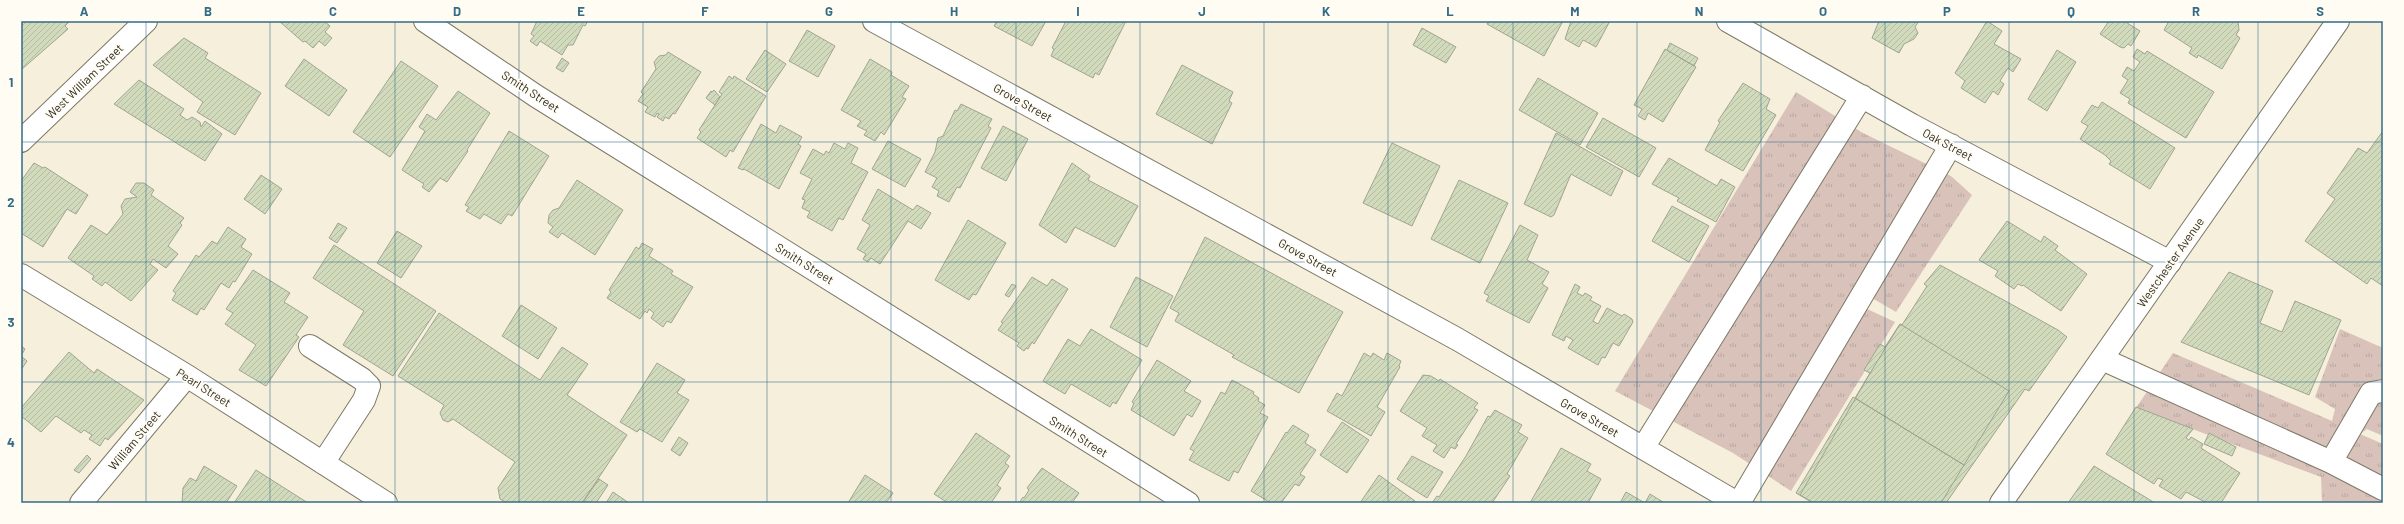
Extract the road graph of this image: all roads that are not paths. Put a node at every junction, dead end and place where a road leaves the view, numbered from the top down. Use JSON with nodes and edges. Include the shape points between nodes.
{"nodes":[{"id":1,"x":146,"y":21,"type":"edge"},
{"id":2,"x":425,"y":21,"type":"edge"},
{"id":3,"x":874,"y":21,"type":"edge"},
{"id":4,"x":1728,"y":21,"type":"edge"},
{"id":5,"x":2338,"y":21,"type":"edge"},
{"id":6,"x":1862,"y":96,"type":"junction"},
{"id":7,"x":21,"y":141,"type":"edge"},
{"id":8,"x":1952,"y":146,"type":"junction"},
{"id":9,"x":2170,"y":262,"type":"junction"},
{"id":10,"x":21,"y":275,"type":"edge"},
{"id":11,"x":310,"y":346,"type":"dead end"},
{"id":12,"x":2102,"y":359,"type":"junction"},
{"id":13,"x":187,"y":376,"type":"junction"},
{"id":14,"x":2383,"y":391,"type":"edge"},
{"id":15,"x":1643,"y":448,"type":"junction"},
{"id":16,"x":2331,"y":462,"type":"junction"},
{"id":17,"x":323,"y":463,"type":"junction"},
{"id":18,"x":2383,"y":488,"type":"edge"},
{"id":19,"x":81,"y":503,"type":"edge"},
{"id":20,"x":386,"y":503,"type":"edge"},
{"id":21,"x":1188,"y":503,"type":"edge"},
{"id":22,"x":1738,"y":503,"type":"edge"},
{"id":23,"x":2001,"y":503,"type":"edge"}],
"edges":[{"from":1,"to":7,"type":"street","name":"West William Street"},
{"from":2,"to":21,"type":"street","name":"Smith Street","via":[[536,96]]},
{"from":3,"to":15,"type":"street","name":"Grove Street","via":[[1457,339]]},
{"from":4,"to":6,"type":"street","name":"Oak Street"},
{"from":5,"to":9,"type":"street","name":"Westchester Avenue"},
{"from":6,"to":8,"type":"street","name":"Oak Street"},
{"from":6,"to":15,"type":"street"},
{"from":8,"to":9,"type":"street","name":"Oak Street"},
{"from":8,"to":22,"type":"street"},
{"from":9,"to":12,"type":"street","name":"Westchester Avenue"},
{"from":10,"to":13,"type":"street","name":"Pearl Street"},
{"from":11,"to":17,"type":"street","via":[[369,386],[364,400]]},
{"from":12,"to":16,"type":"street"},
{"from":12,"to":23,"type":"street","name":"Westchester Avenue"},
{"from":13,"to":17,"type":"street","name":"Pearl Street"},
{"from":13,"to":19,"type":"street","name":"William Street"},
{"from":14,"to":16,"type":"street","via":[[2372,393]]},
{"from":15,"to":22,"type":"street","name":"Grove Street"},
{"from":16,"to":18,"type":"street"},
{"from":17,"to":20,"type":"street","name":"Pearl Street"}]}
